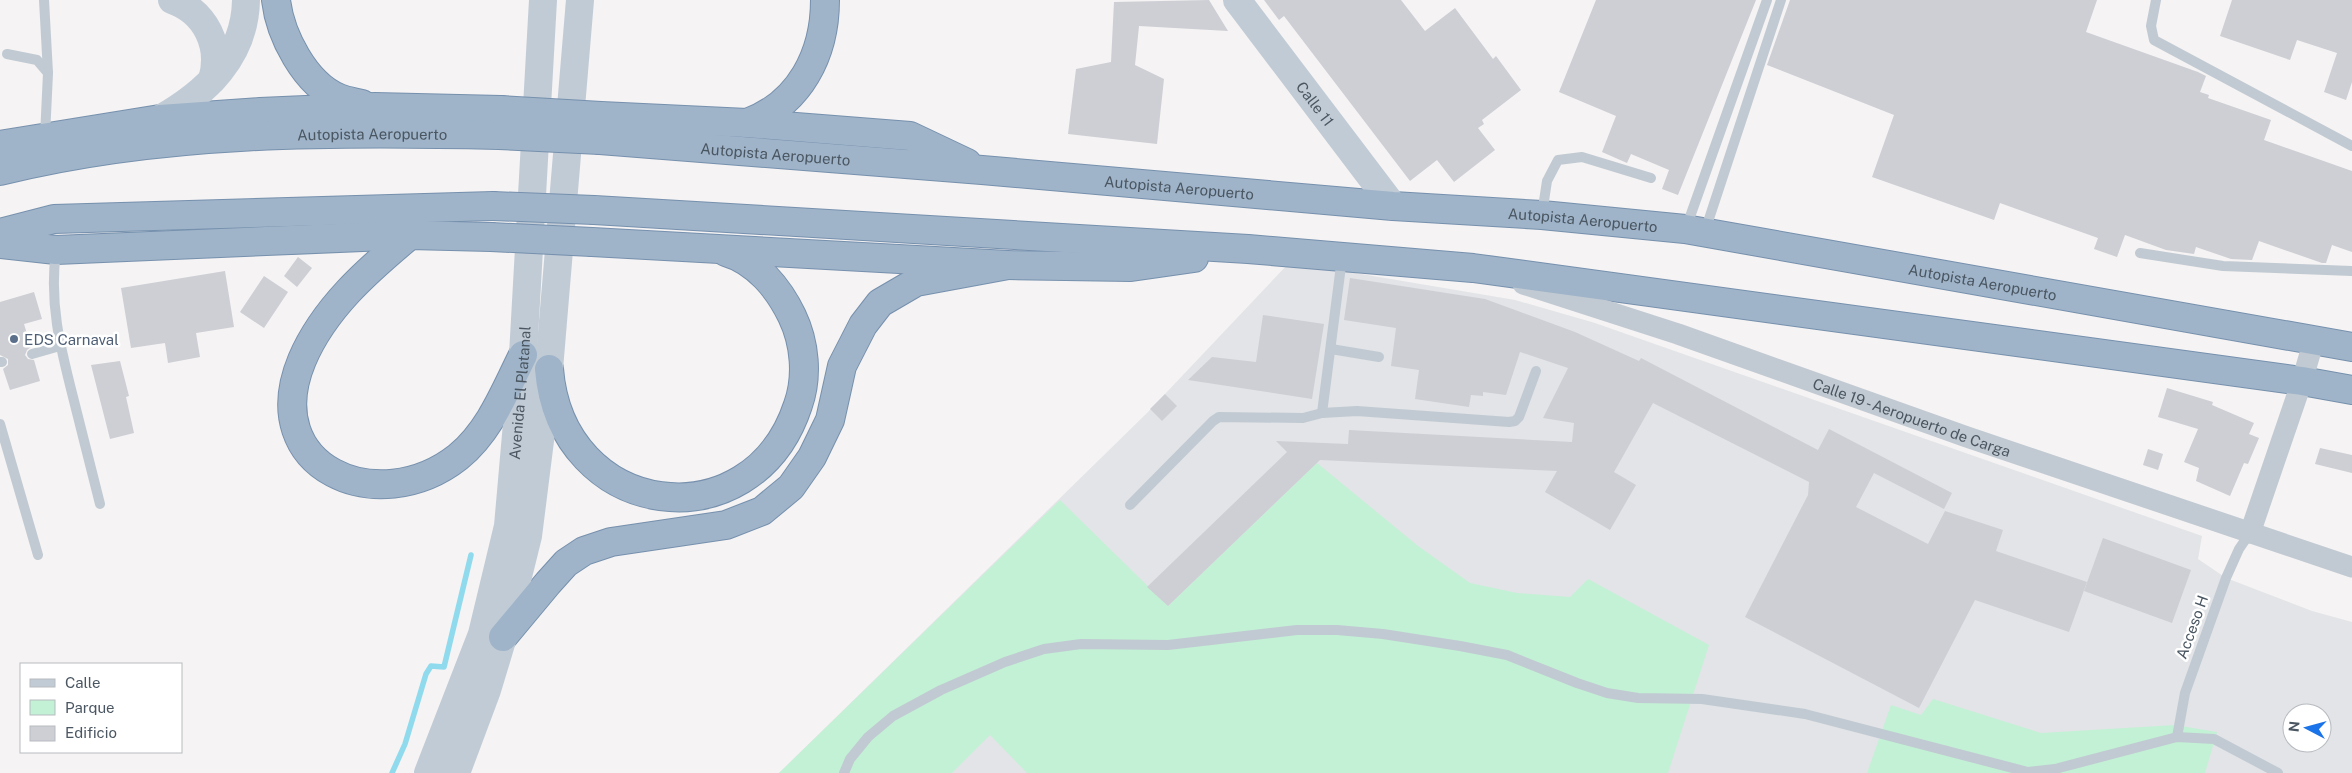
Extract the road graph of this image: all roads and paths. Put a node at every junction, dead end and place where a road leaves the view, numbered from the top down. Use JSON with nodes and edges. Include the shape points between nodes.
{"nodes":[{"id":1,"x":44,"y":0,"type":"edge"},
{"id":2,"x":172,"y":0,"type":"edge"},
{"id":3,"x":179,"y":0,"type":"edge"},
{"id":4,"x":198,"y":0,"type":"edge"},
{"id":5,"x":246,"y":0,"type":"edge"},
{"id":6,"x":276,"y":0,"type":"edge"},
{"id":7,"x":543,"y":0,"type":"edge"},
{"id":8,"x":580,"y":0,"type":"edge"},
{"id":9,"x":825,"y":0,"type":"edge"},
{"id":10,"x":1237,"y":0,"type":"edge"},
{"id":11,"x":1767,"y":0,"type":"edge"},
{"id":12,"x":1781,"y":0,"type":"edge"},
{"id":13,"x":2156,"y":0,"type":"edge"},
{"id":14,"x":7,"y":54,"type":"dead end"},
{"id":15,"x":48,"y":72,"type":"junction"},
{"id":16,"x":211,"y":84,"type":"junction"},
{"id":17,"x":375,"y":107,"type":"junction"},
{"id":18,"x":160,"y":119,"type":"junction"},
{"id":19,"x":500,"y":123,"type":"junction"},
{"id":20,"x":747,"y":123,"type":"junction"},
{"id":21,"x":601,"y":128,"type":"junction"},
{"id":22,"x":45,"y":136,"type":"junction"},
{"id":23,"x":0,"y":145,"type":"edge"},
{"id":24,"x":2352,"y":146,"type":"edge"},
{"id":25,"x":982,"y":170,"type":"junction"},
{"id":26,"x":0,"y":171,"type":"edge"},
{"id":27,"x":1651,"y":178,"type":"dead end"},
{"id":28,"x":1394,"y":206,"type":"junction"},
{"id":29,"x":1542,"y":215,"type":"junction"},
{"id":30,"x":1695,"y":231,"type":"junction"},
{"id":31,"x":0,"y":233,"type":"edge"},
{"id":32,"x":410,"y":235,"type":"junction"},
{"id":33,"x":0,"y":244,"type":"edge"},
{"id":34,"x":710,"y":249,"type":"junction"},
{"id":35,"x":1248,"y":249,"type":"junction"},
{"id":36,"x":56,"y":250,"type":"junction"},
{"id":37,"x":2140,"y":253,"type":"dead end"},
{"id":38,"x":1342,"y":258,"type":"junction"},
{"id":39,"x":1008,"y":265,"type":"junction"},
{"id":40,"x":1473,"y":268,"type":"junction"},
{"id":41,"x":2352,"y":271,"type":"edge"},
{"id":42,"x":2314,"y":340,"type":"junction"},
{"id":43,"x":60,"y":346,"type":"junction"},
{"id":44,"x":2352,"y":347,"type":"edge"},
{"id":45,"x":1330,"y":350,"type":"junction"},
{"id":46,"x":32,"y":354,"type":"dead end"},
{"id":47,"x":523,"y":355,"type":"junction"},
{"id":48,"x":1379,"y":357,"type":"dead end"},
{"id":49,"x":549,"y":369,"type":"junction"},
{"id":50,"x":1536,"y":371,"type":"dead end"},
{"id":51,"x":2302,"y":381,"type":"junction"},
{"id":52,"x":2352,"y":390,"type":"edge"},
{"id":53,"x":1322,"y":413,"type":"junction"},
{"id":54,"x":0,"y":424,"type":"edge"},
{"id":55,"x":100,"y":504,"type":"dead end"},
{"id":56,"x":1130,"y":505,"type":"dead end"},
{"id":57,"x":2250,"y":533,"type":"junction"},
{"id":58,"x":38,"y":555,"type":"dead end"},
{"id":59,"x":2352,"y":567,"type":"edge"},
{"id":60,"x":503,"y":637,"type":"junction"},
{"id":61,"x":2177,"y":737,"type":"junction"},
{"id":62,"x":428,"y":773,"type":"edge"},
{"id":63,"x":456,"y":773,"type":"edge"},
{"id":64,"x":844,"y":773,"type":"edge"},
{"id":65,"x":2278,"y":773,"type":"edge"}],
"edges":[{"from":1,"to":15,"type":"lane"},
{"from":2,"to":16,"type":"main road","via":[[192,10],[209,31],[216,57]]},
{"from":3,"to":4,"type":"main road"},
{"from":5,"to":16,"type":"main road","via":[[239,36],[228,62]]},
{"from":6,"to":17,"type":"highway","via":[[287,40],[309,73],[339,98]]},
{"from":7,"to":47,"type":"main road","name":"Avenida El Platanal"},
{"from":8,"to":49,"type":"main road","name":"Avenida El Platanal"},
{"from":9,"to":20,"type":"highway","via":[[823,33],[802,82],[777,107]]},
{"from":10,"to":28,"type":"main road","name":"Calle 11"},
{"from":11,"to":30,"type":"lane"},
{"from":12,"to":30,"type":"lane"},
{"from":13,"to":24,"type":"lane","via":[[2151,26],[2154,40]]},
{"from":14,"to":15,"type":"lane","via":[[37,60]]},
{"from":15,"to":22,"type":"lane"},
{"from":16,"to":18,"type":"main road","via":[[187,104]]},
{"from":17,"to":18,"type":"highway"},
{"from":17,"to":19,"type":"highway"},
{"from":18,"to":22,"type":"highway"},
{"from":19,"to":21,"type":"highway","name":"Autopista Aeropuerto","bridge":true},
{"from":19,"to":26,"type":"highway","name":"Autopista Aeropuerto","via":[[258,136],[100,152]]},
{"from":20,"to":21,"type":"highway"},
{"from":20,"to":25,"type":"highway","via":[[910,136]]},
{"from":21,"to":25,"type":"highway","name":"Autopista Aeropuerto"},
{"from":22,"to":23,"type":"highway"},
{"from":25,"to":28,"type":"highway","name":"Autopista Aeropuerto"},
{"from":27,"to":29,"type":"lane","via":[[1582,156],[1558,160],[1547,181]]},
{"from":28,"to":29,"type":"highway","name":"Autopista Aeropuerto"},
{"from":29,"to":30,"type":"highway","name":"Autopista Aeropuerto"},
{"from":30,"to":42,"type":"highway","name":"Autopista Aeropuerto"},
{"from":31,"to":35,"type":"highway","bridge":true,"via":[[54,220],[493,206]]},
{"from":32,"to":34,"type":"highway","bridge":true},
{"from":32,"to":36,"type":"highway"},
{"from":32,"to":47,"type":"highway","via":[[344,295],[302,360],[293,411],[298,435],[311,456],[330,473],[353,482],[398,484],[419,478],[458,457],[479,435],[494,415]]},
{"from":33,"to":36,"type":"highway"},
{"from":34,"to":39,"type":"highway"},
{"from":34,"to":49,"type":"highway","via":[[729,252],[761,273],[786,303],[801,340],[804,379],[795,417],[775,450],[746,477],[710,492],[672,497],[633,490],[616,482],[592,464],[572,442],[555,408]]},
{"from":35,"to":38,"type":"highway"},
{"from":35,"to":39,"type":"highway","via":[[1131,268]]},
{"from":36,"to":43,"type":"lane","via":[[52,276]]},
{"from":37,"to":41,"type":"lane","via":[[2223,266]]},
{"from":38,"to":40,"type":"highway"},
{"from":38,"to":45,"type":"lane"},
{"from":39,"to":60,"type":"highway","via":[[916,282],[880,303],[863,325],[842,366],[830,420],[812,457],[791,487],[762,511],[726,525],[611,542],[584,551],[548,583]]},
{"from":40,"to":51,"type":"highway"},
{"from":40,"to":57,"type":"street","name":"Calle 19 - Aeropuerto de Carga","via":[[1678,334],[1966,437]]},
{"from":42,"to":44,"type":"highway","name":"Autopista Aeropuerto"},
{"from":42,"to":51,"type":"street"},
{"from":43,"to":46,"type":"lane"},
{"from":43,"to":55,"type":"lane"},
{"from":45,"to":48,"type":"lane"},
{"from":45,"to":53,"type":"lane"},
{"from":47,"to":62,"type":"main road","name":"Avenida El Platanal","via":[[508,526],[482,634]]},
{"from":49,"to":60,"type":"main road","name":"Avenida El Platanal","via":[[528,536]]},
{"from":50,"to":53,"type":"lane","via":[[1515,421],[1357,411]]},
{"from":51,"to":52,"type":"highway"},
{"from":51,"to":57,"type":"street"},
{"from":53,"to":56,"type":"lane","via":[[1303,418],[1219,417]]},
{"from":54,"to":58,"type":"lane"},
{"from":57,"to":59,"type":"street","name":"Calle 19 - Aeropuerto de Carga"},
{"from":57,"to":61,"type":"lane","name":"Acceso H","via":[[2226,578],[2185,693]]},
{"from":60,"to":63,"type":"main road","name":"Avenida El Platanal"},
{"from":61,"to":64,"type":"lane","via":[[2055,769],[2028,772],[1805,714],[1702,699],[1638,698],[1607,693],[1507,655],[1383,634],[1297,630],[1168,645],[1081,644],[1044,649],[950,686],[893,716],[868,737],[850,759]]},
{"from":61,"to":65,"type":"lane","via":[[2214,739]]}]}
